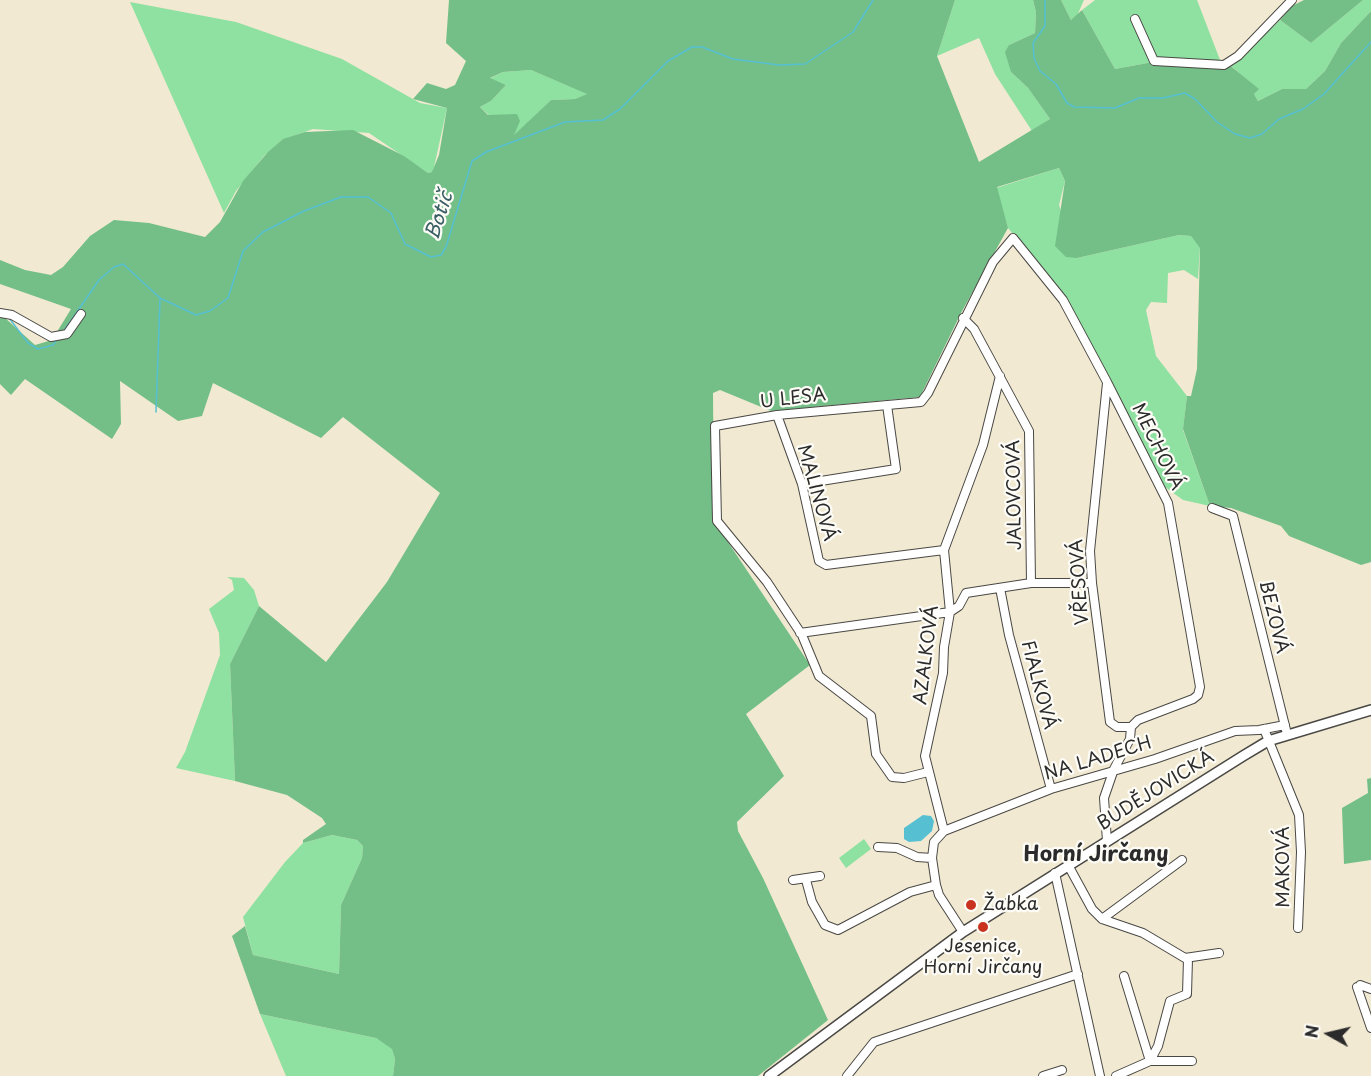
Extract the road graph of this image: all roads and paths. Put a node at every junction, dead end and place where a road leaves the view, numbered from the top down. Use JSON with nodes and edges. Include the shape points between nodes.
{"nodes":[{"id":1,"x":1292,"y":0,"type":"edge"},
{"id":2,"x":1135,"y":19,"type":"dead end"},
{"id":3,"x":1013,"y":238,"type":"joint"},
{"id":4,"x":0,"y":313,"type":"edge"},
{"id":5,"x":81,"y":314,"type":"dead end"},
{"id":6,"x":963,"y":318,"type":"junction"},
{"id":7,"x":1000,"y":376,"type":"junction"},
{"id":8,"x":1107,"y":382,"type":"junction"},
{"id":9,"x":887,"y":405,"type":"junction"},
{"id":10,"x":777,"y":415,"type":"junction"},
{"id":11,"x":802,"y":484,"type":"junction"},
{"id":12,"x":1212,"y":508,"type":"dead end"},
{"id":13,"x":944,"y":550,"type":"junction"},
{"id":14,"x":1031,"y":583,"type":"junction"},
{"id":15,"x":1092,"y":583,"type":"junction"},
{"id":16,"x":1000,"y":588,"type":"junction"},
{"id":17,"x":950,"y":612,"type":"junction"},
{"id":18,"x":800,"y":633,"type":"junction"},
{"id":19,"x":1371,"y":710,"type":"edge"},
{"id":20,"x":1131,"y":727,"type":"junction"},
{"id":21,"x":1264,"y":729,"type":"junction"},
{"id":22,"x":1286,"y":729,"type":"junction"},
{"id":23,"x":1269,"y":741,"type":"junction"},
{"id":24,"x":1114,"y":769,"type":"junction"},
{"id":25,"x":928,"y":772,"type":"junction"},
{"id":26,"x":1050,"y":789,"type":"junction"},
{"id":27,"x":944,"y":831,"type":"junction"},
{"id":28,"x":1107,"y":841,"type":"junction"},
{"id":29,"x":878,"y":847,"type":"dead end"},
{"id":30,"x":932,"y":858,"type":"junction"},
{"id":31,"x":1182,"y":860,"type":"dead end"},
{"id":32,"x":1068,"y":865,"type":"junction"},
{"id":33,"x":1055,"y":873,"type":"junction"},
{"id":34,"x":820,"y":876,"type":"dead end"},
{"id":35,"x":793,"y":880,"type":"dead end"},
{"id":36,"x":806,"y":880,"type":"junction"},
{"id":37,"x":936,"y":885,"type":"junction"},
{"id":38,"x":1102,"y":919,"type":"junction"},
{"id":39,"x":1298,"y":928,"type":"dead end"},
{"id":40,"x":963,"y":932,"type":"junction"},
{"id":41,"x":1219,"y":953,"type":"dead end"},
{"id":42,"x":1188,"y":959,"type":"junction"},
{"id":43,"x":1078,"y":974,"type":"junction"},
{"id":44,"x":1124,"y":976,"type":"dead end"},
{"id":45,"x":1371,"y":989,"type":"edge"},
{"id":46,"x":1371,"y":1028,"type":"edge"},
{"id":47,"x":1150,"y":1061,"type":"junction"},
{"id":48,"x":1192,"y":1061,"type":"dead end"},
{"id":49,"x":1062,"y":1070,"type":"dead end"},
{"id":50,"x":769,"y":1076,"type":"edge"},
{"id":51,"x":847,"y":1076,"type":"edge"},
{"id":52,"x":1043,"y":1076,"type":"edge"},
{"id":53,"x":1100,"y":1076,"type":"edge"},
{"id":54,"x":1116,"y":1076,"type":"edge"}],
"edges":[{"from":1,"to":2,"type":"street","via":[[1238,56],[1224,65],[1154,61]]},
{"from":3,"to":6,"type":"street","name":"U LESA","via":[[993,262]]},
{"from":3,"to":8,"type":"street","name":"MECHOVÁ","via":[[1062,300]]},
{"from":4,"to":5,"type":"street","via":[[12,315],[51,337],[67,334]]},
{"from":6,"to":7,"type":"street","name":"JALOVCOVÁ","via":[[974,329]]},
{"from":6,"to":9,"type":"street","name":"U LESA","via":[[921,402]]},
{"from":7,"to":13,"type":"street","name":"AZALKOVÁ","via":[[983,445]]},
{"from":7,"to":14,"type":"street","name":"JALOVCOVÁ","via":[[1029,430]]},
{"from":8,"to":15,"type":"street","name":"VŘESOVÁ","via":[[1090,551]]},
{"from":8,"to":20,"type":"street","name":"MECHOVÁ","via":[[1168,504],[1200,687],[1193,699],[1138,720]]},
{"from":9,"to":10,"type":"street","name":"U LESA"},
{"from":9,"to":11,"type":"street","via":[[896,469]]},
{"from":10,"to":11,"type":"street","name":"MALINOVÁ"},
{"from":10,"to":18,"type":"street","name":"U LESA","via":[[715,426],[717,521],[767,582]]},
{"from":11,"to":13,"type":"street","name":"MALINOVÁ","via":[[819,561],[826,565]]},
{"from":12,"to":22,"type":"street","name":"BEZOVÁ","via":[[1233,516]]},
{"from":13,"to":17,"type":"street","name":"AZALKOVÁ"},
{"from":14,"to":15,"type":"street"},
{"from":14,"to":16,"type":"street"},
{"from":15,"to":20,"type":"street","name":"VŘESOVÁ","via":[[1110,722],[1118,727]]},
{"from":16,"to":17,"type":"street","via":[[966,593],[959,606]]},
{"from":16,"to":26,"type":"street","name":"FIALKOVÁ"},
{"from":17,"to":18,"type":"street"},
{"from":17,"to":25,"type":"street","name":"AZALKOVÁ","via":[[943,673],[926,756]]},
{"from":18,"to":25,"type":"street","via":[[819,676],[871,716],[876,754],[892,777]]},
{"from":19,"to":22,"type":"main road","name":"BUDĚJOVICKÁ"},
{"from":20,"to":24,"type":"street","via":[[1131,739]]},
{"from":21,"to":22,"type":"street","name":"NA LADECH"},
{"from":21,"to":23,"type":"street"},
{"from":21,"to":24,"type":"street","name":"NA LADECH","via":[[1235,730],[1155,759]]},
{"from":22,"to":23,"type":"main road","name":"BUDĚJOVICKÁ"},
{"from":23,"to":28,"type":"main road","name":"BUDĚJOVICKÁ"},
{"from":23,"to":39,"type":"street","name":"MAKOVÁ","via":[[1299,815]]},
{"from":24,"to":26,"type":"street","name":"NA LADECH"},
{"from":24,"to":28,"type":"street","via":[[1104,798]]},
{"from":25,"to":27,"type":"street","name":"AZALKOVÁ"},
{"from":26,"to":27,"type":"street","name":"NA LADECH"},
{"from":27,"to":30,"type":"street","via":[[934,842]]},
{"from":28,"to":32,"type":"main road","name":"BUDĚJOVICKÁ"},
{"from":29,"to":30,"type":"street"},
{"from":30,"to":37,"type":"street"},
{"from":31,"to":38,"type":"street"},
{"from":32,"to":33,"type":"main road","name":"BUDĚJOVICKÁ"},
{"from":32,"to":38,"type":"street","via":[[1092,909]]},
{"from":33,"to":40,"type":"main road","name":"BUDĚJOVICKÁ"},
{"from":33,"to":43,"type":"street"},
{"from":34,"to":36,"type":"street"},
{"from":35,"to":36,"type":"street"},
{"from":36,"to":37,"type":"street","via":[[825,926],[838,930],[910,892]]},
{"from":37,"to":40,"type":"street"},
{"from":38,"to":42,"type":"street","via":[[1143,933]]},
{"from":40,"to":50,"type":"main road","name":"BUDĚJOVICKÁ"},
{"from":41,"to":42,"type":"street"},
{"from":42,"to":47,"type":"street","via":[[1187,994],[1170,1001]]},
{"from":43,"to":51,"type":"street","via":[[874,1042]]},
{"from":43,"to":53,"type":"street"},
{"from":44,"to":47,"type":"street"},
{"from":45,"to":46,"type":"street","via":[[1359,986]]},
{"from":47,"to":48,"type":"street"},
{"from":47,"to":54,"type":"street"},
{"from":49,"to":52,"type":"street"}]}
